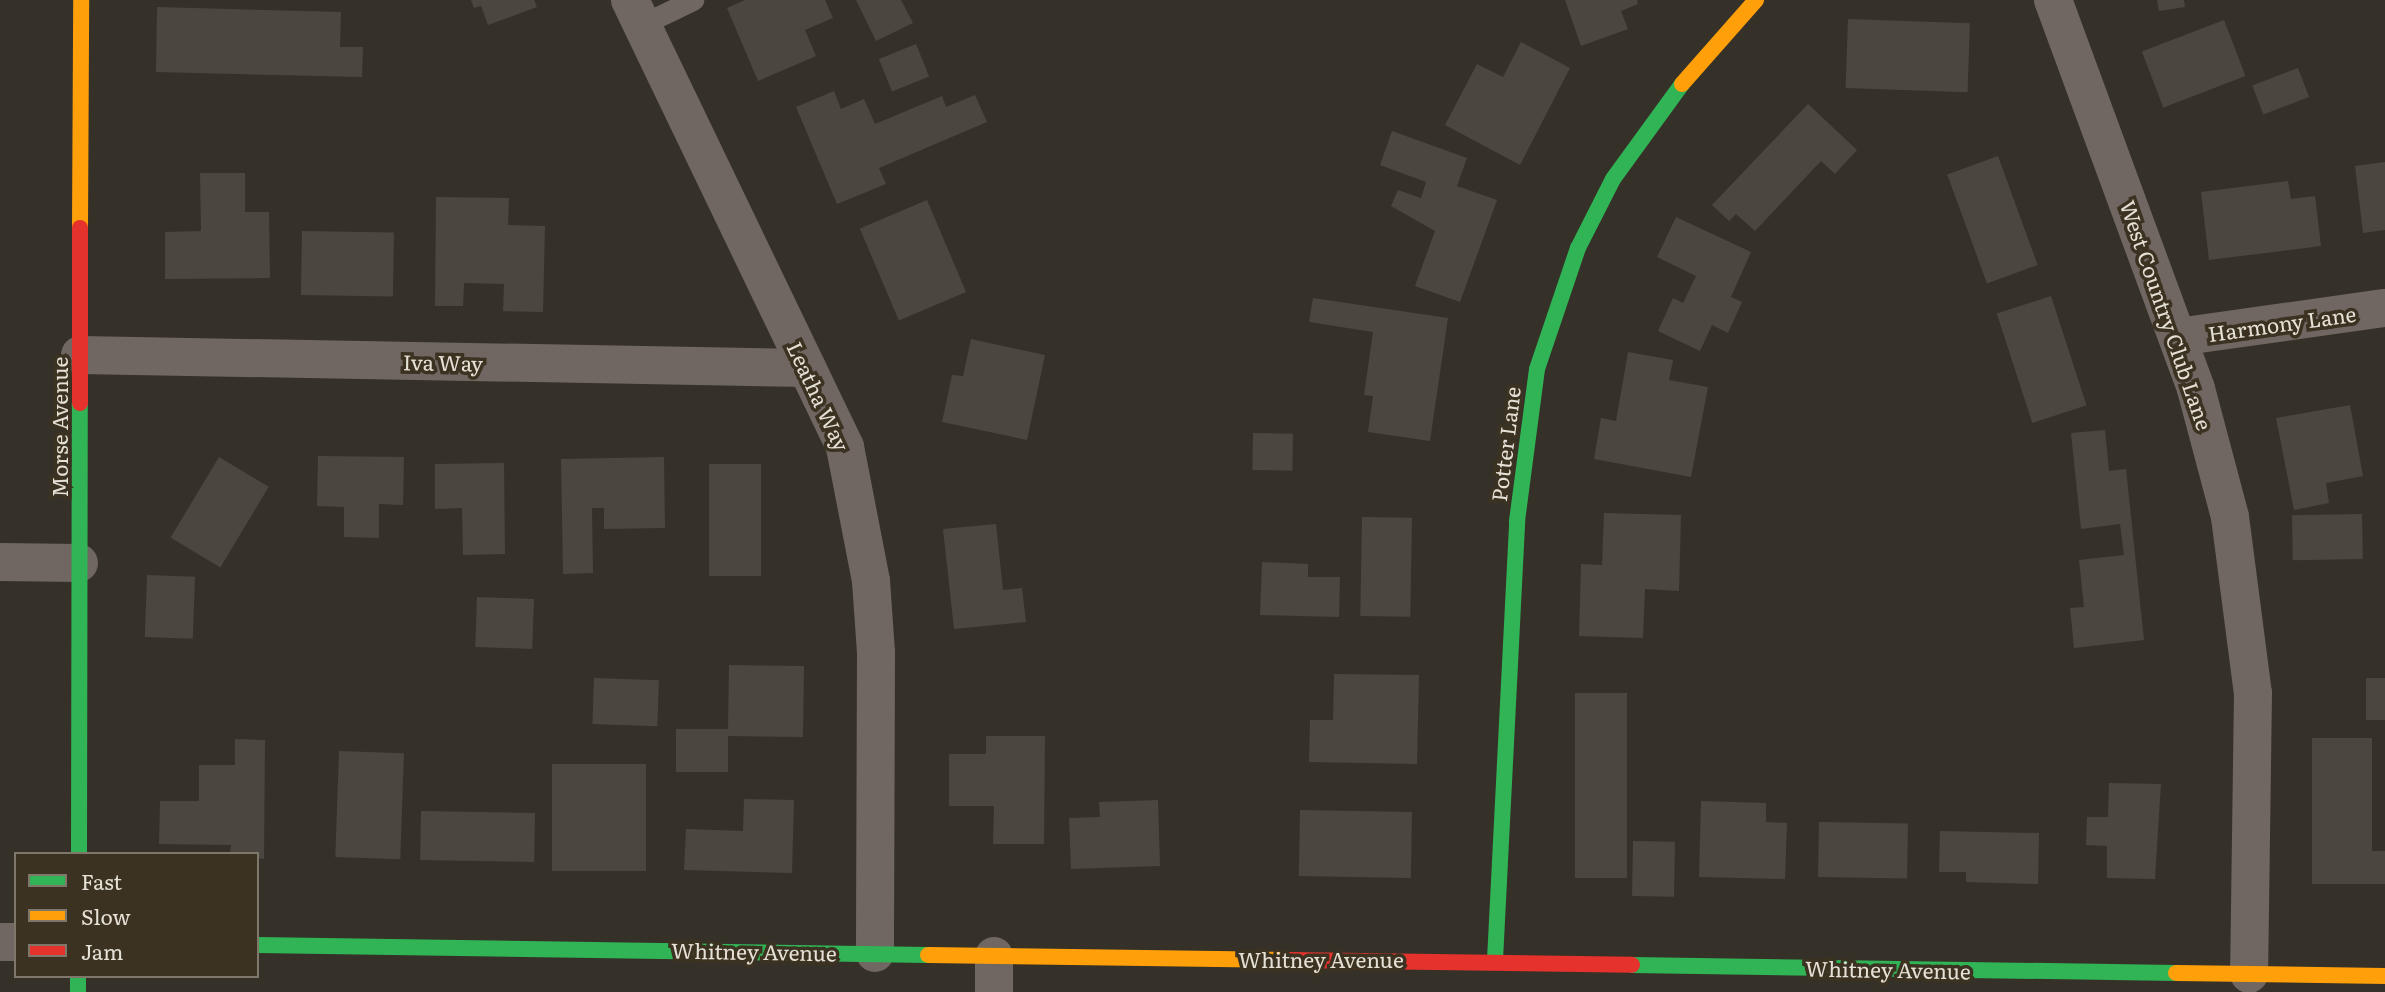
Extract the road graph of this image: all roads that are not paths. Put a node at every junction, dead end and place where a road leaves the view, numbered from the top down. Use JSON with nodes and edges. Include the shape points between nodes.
{"nodes":[{"id":1,"x":80,"y":0,"type":"edge"},
{"id":2,"x":693,"y":0,"type":"edge"},
{"id":3,"x":1756,"y":0,"type":"edge"},
{"id":4,"x":2053,"y":0,"type":"edge"},
{"id":5,"x":636,"y":12,"type":"edge"},
{"id":6,"x":2385,"y":308,"type":"edge"},
{"id":7,"x":2178,"y":337,"type":"junction"},
{"id":8,"x":80,"y":355,"type":"junction"},
{"id":9,"x":807,"y":368,"type":"junction"},
{"id":10,"x":0,"y":562,"type":"edge"},
{"id":11,"x":79,"y":563,"type":"junction"},
{"id":12,"x":79,"y":852,"type":"edge"},
{"id":13,"x":259,"y":945,"type":"edge"},
{"id":14,"x":875,"y":953,"type":"junction"},
{"id":15,"x":1495,"y":960,"type":"junction"},
{"id":16,"x":994,"y":974,"type":"edge"},
{"id":17,"x":2249,"y":974,"type":"junction"},
{"id":18,"x":2385,"y":976,"type":"edge"},
{"id":19,"x":1697,"y":979,"type":"edge"}],
"edges":[{"from":1,"to":8,"type":"street","name":"Morse Avenue"},
{"from":2,"to":5,"type":"lane"},
{"from":3,"to":15,"type":"street","name":"Potter Lane","via":[[1662,105],[1613,179],[1578,248],[1537,369],[1517,521]]},
{"from":4,"to":7,"type":"street","name":"West Country Club Lane"},
{"from":5,"to":9,"type":"street","name":"Leatha Way"},
{"from":6,"to":7,"type":"street","name":"Harmony Lane"},
{"from":7,"to":17,"type":"street","name":"West Country Club Lane","via":[[2230,517],[2245,604],[2256,781]]},
{"from":8,"to":9,"type":"street","name":"Iva Way"},
{"from":8,"to":11,"type":"street","name":"Morse Avenue"},
{"from":9,"to":14,"type":"street","name":"Leatha Way","via":[[845,447],[871,581]]},
{"from":10,"to":11,"type":"street"},
{"from":11,"to":12,"type":"street","name":"Morse Avenue"},
{"from":13,"to":14,"type":"street","name":"Whitney Avenue"},
{"from":14,"to":16,"type":"street","name":"Whitney Avenue"},
{"from":15,"to":16,"type":"street","name":"Whitney Avenue"},
{"from":15,"to":19,"type":"street","name":"Whitney Avenue"},
{"from":17,"to":18,"type":"street","name":"Whitney Avenue"},
{"from":17,"to":19,"type":"street","name":"Whitney Avenue"}]}
